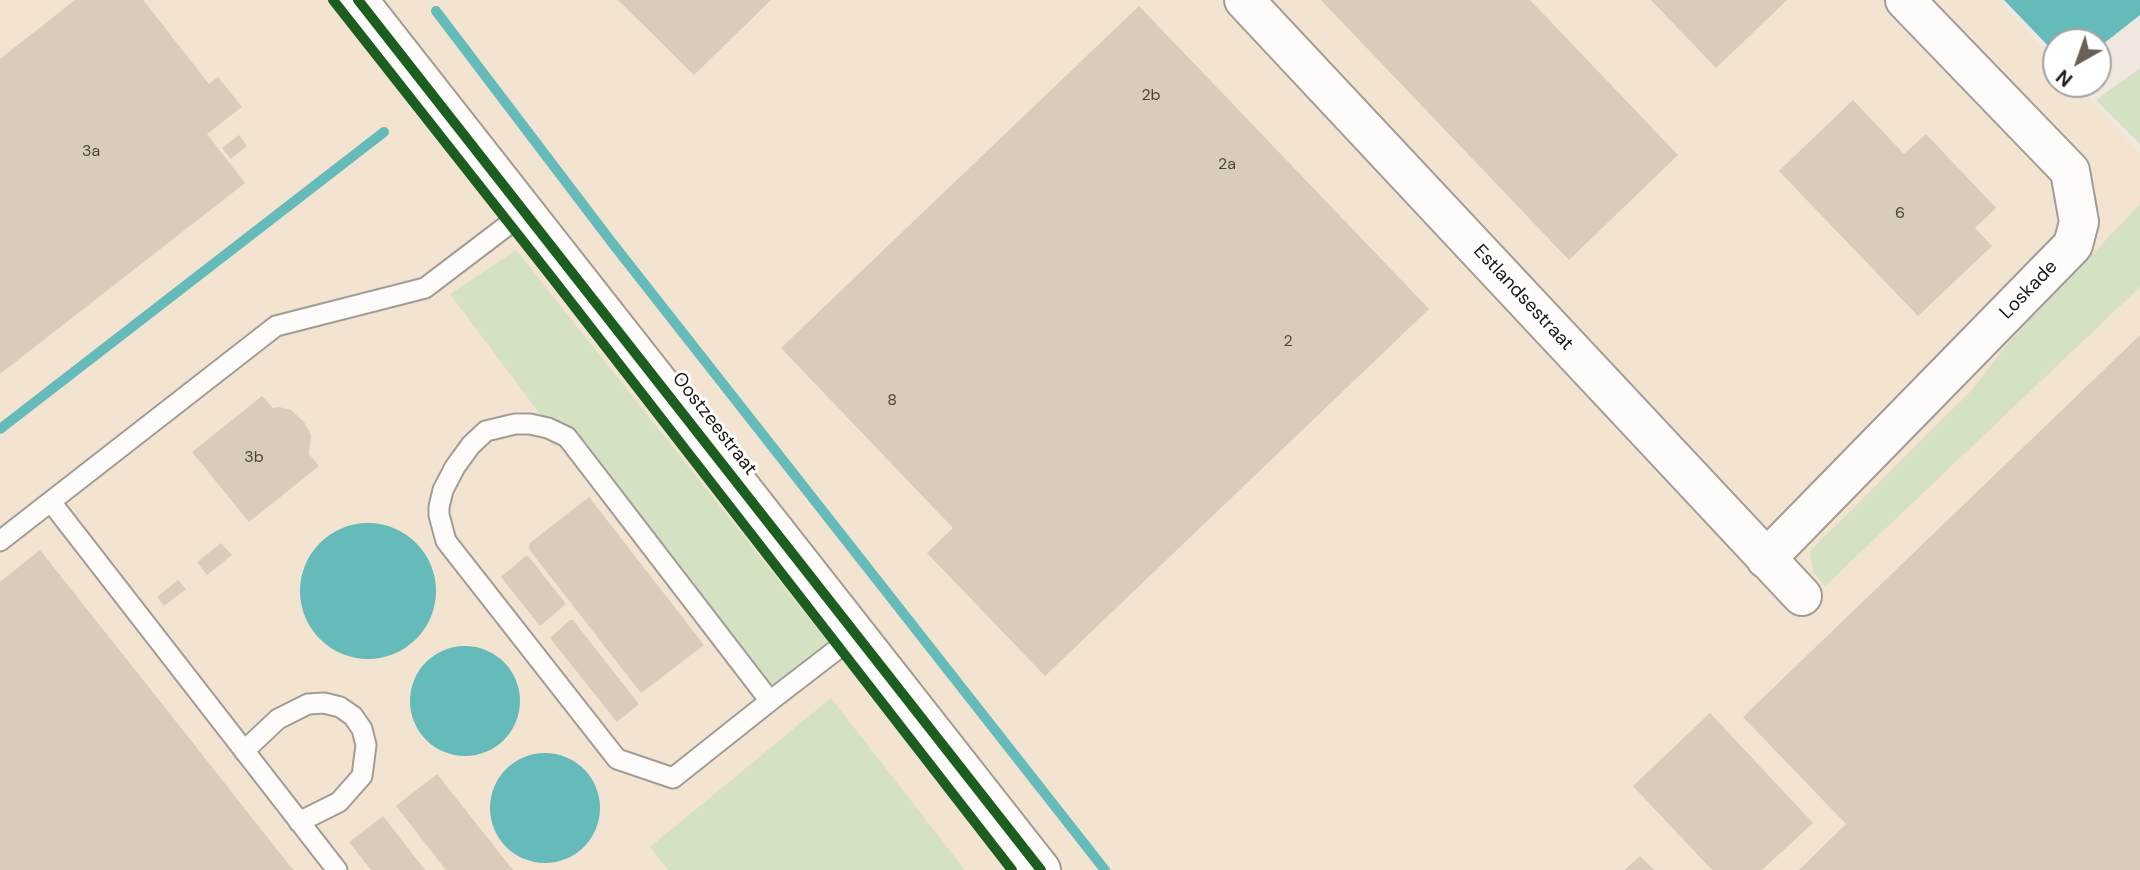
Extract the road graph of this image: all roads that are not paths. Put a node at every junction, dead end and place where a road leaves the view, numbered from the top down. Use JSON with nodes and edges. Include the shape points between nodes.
{"nodes":[{"id":1,"x":358,"y":0,"type":"edge"},
{"id":2,"x":1244,"y":0,"type":"edge"},
{"id":3,"x":1905,"y":0,"type":"edge"},
{"id":4,"x":525,"y":212,"type":"junction"},
{"id":5,"x":51,"y":502,"type":"junction"},
{"id":6,"x":0,"y":541,"type":"edge"},
{"id":7,"x":1766,"y":559,"type":"junction"},
{"id":8,"x":1802,"y":596,"type":"dead end"},
{"id":9,"x":857,"y":635,"type":"junction"},
{"id":10,"x":770,"y":701,"type":"junction"},
{"id":11,"x":244,"y":751,"type":"junction"},
{"id":12,"x":299,"y":822,"type":"junction"},
{"id":13,"x":337,"y":870,"type":"edge"},
{"id":14,"x":1041,"y":870,"type":"edge"}],
"edges":[{"from":1,"to":4,"type":"street","name":"Oostzeestraat"},
{"from":2,"to":7,"type":"street","name":"Estlandsestraat"},
{"from":3,"to":7,"type":"street","name":"Loskade","via":[[2070,171],[2079,222],[2073,245]]},
{"from":4,"to":5,"type":"lane","via":[[425,288],[275,326]]},
{"from":4,"to":9,"type":"street","name":"Oostzeestraat"},
{"from":5,"to":6,"type":"lane"},
{"from":5,"to":11,"type":"lane"},
{"from":7,"to":8,"type":"street","name":"Estlandsestraat"},
{"from":9,"to":10,"type":"lane"},
{"from":9,"to":14,"type":"street","name":"Oostzeestraat"},
{"from":10,"to":10,"type":"lane","via":[[567,437],[548,428],[515,424],[486,431],[471,445],[443,490],[439,515],[446,541],[617,759],[673,778]]},
{"from":11,"to":12,"type":"lane"},
{"from":11,"to":12,"type":"lane","via":[[278,719],[308,704],[340,707],[353,716],[366,745],[362,776],[339,802]]},
{"from":12,"to":13,"type":"lane"}]}
